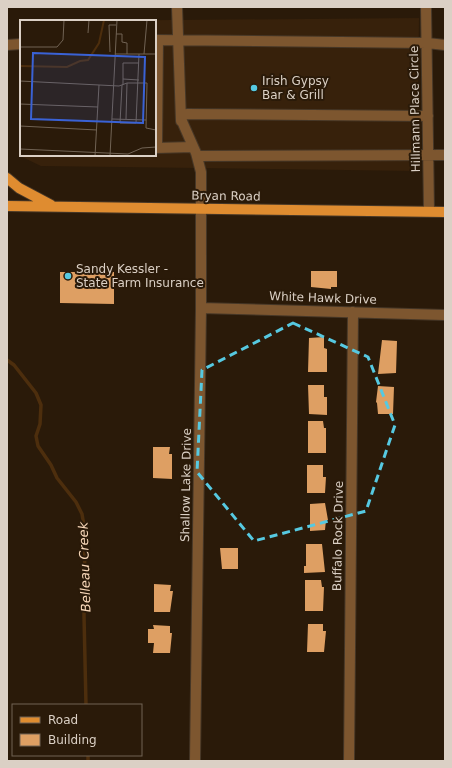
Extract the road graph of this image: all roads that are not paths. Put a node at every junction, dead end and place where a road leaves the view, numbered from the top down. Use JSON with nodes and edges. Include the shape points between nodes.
{"nodes":[{"id":1,"x":177,"y":7,"type":"edge"},
{"id":2,"x":426,"y":7,"type":"edge"},
{"id":3,"x":177,"y":39,"type":"junction"},
{"id":4,"x":156,"y":40,"type":"edge"},
{"id":5,"x":427,"y":43,"type":"junction"},
{"id":6,"x":20,"y":44,"type":"edge"},
{"id":7,"x":7,"y":45,"type":"edge"},
{"id":8,"x":445,"y":45,"type":"edge"},
{"id":9,"x":428,"y":116,"type":"junction"},
{"id":10,"x":181,"y":120,"type":"junction"},
{"id":11,"x":156,"y":148,"type":"edge"},
{"id":12,"x":195,"y":152,"type":"junction"},
{"id":13,"x":430,"y":155,"type":"junction"},
{"id":14,"x":445,"y":155,"type":"edge"},
{"id":15,"x":7,"y":178,"type":"edge"},
{"id":16,"x":7,"y":206,"type":"edge"},
{"id":17,"x":53,"y":206,"type":"junction"},
{"id":18,"x":201,"y":209,"type":"junction"},
{"id":19,"x":429,"y":211,"type":"junction"},
{"id":20,"x":445,"y":212,"type":"edge"},
{"id":21,"x":201,"y":308,"type":"junction"},
{"id":22,"x":353,"y":312,"type":"junction"},
{"id":23,"x":445,"y":315,"type":"edge"},
{"id":24,"x":196,"y":761,"type":"edge"},
{"id":25,"x":349,"y":761,"type":"edge"}],
"edges":[{"from":1,"to":3,"type":"street"},
{"from":2,"to":5,"type":"street","name":"Hillmann Place Circle"},
{"from":3,"to":4,"type":"street"},
{"from":3,"to":5,"type":"street"},
{"from":3,"to":10,"type":"street"},
{"from":4,"to":11,"type":"street"},
{"from":5,"to":8,"type":"street"},
{"from":5,"to":9,"type":"street","name":"Hillmann Place Circle"},
{"from":6,"to":7,"type":"street"},
{"from":9,"to":10,"type":"street","via":[[187,114]]},
{"from":9,"to":13,"type":"street","name":"Hillmann Place Circle"},
{"from":10,"to":12,"type":"street","name":"Shallow Lake Drive"},
{"from":11,"to":12,"type":"street"},
{"from":12,"to":13,"type":"street"},
{"from":12,"to":18,"type":"street","name":"Shallow Lake Drive","via":[[201,172]]},
{"from":13,"to":14,"type":"street"},
{"from":13,"to":19,"type":"street","name":"Hillmann Place Circle"},
{"from":15,"to":17,"type":"main road","via":[[19,188]]},
{"from":16,"to":17,"type":"main road","name":"Bryan Road"},
{"from":17,"to":18,"type":"main road","name":"Bryan Road"},
{"from":18,"to":19,"type":"main road","name":"Bryan Road"},
{"from":18,"to":21,"type":"street","name":"Shallow Lake Drive"},
{"from":19,"to":20,"type":"main road","name":"Bryan Road"},
{"from":21,"to":22,"type":"street","name":"White Hawk Drive"},
{"from":21,"to":24,"type":"street","name":"Shallow Lake Drive"},
{"from":22,"to":23,"type":"street","name":"White Hawk Drive"},
{"from":22,"to":25,"type":"street","name":"Buffalo Rock Drive"}]}
